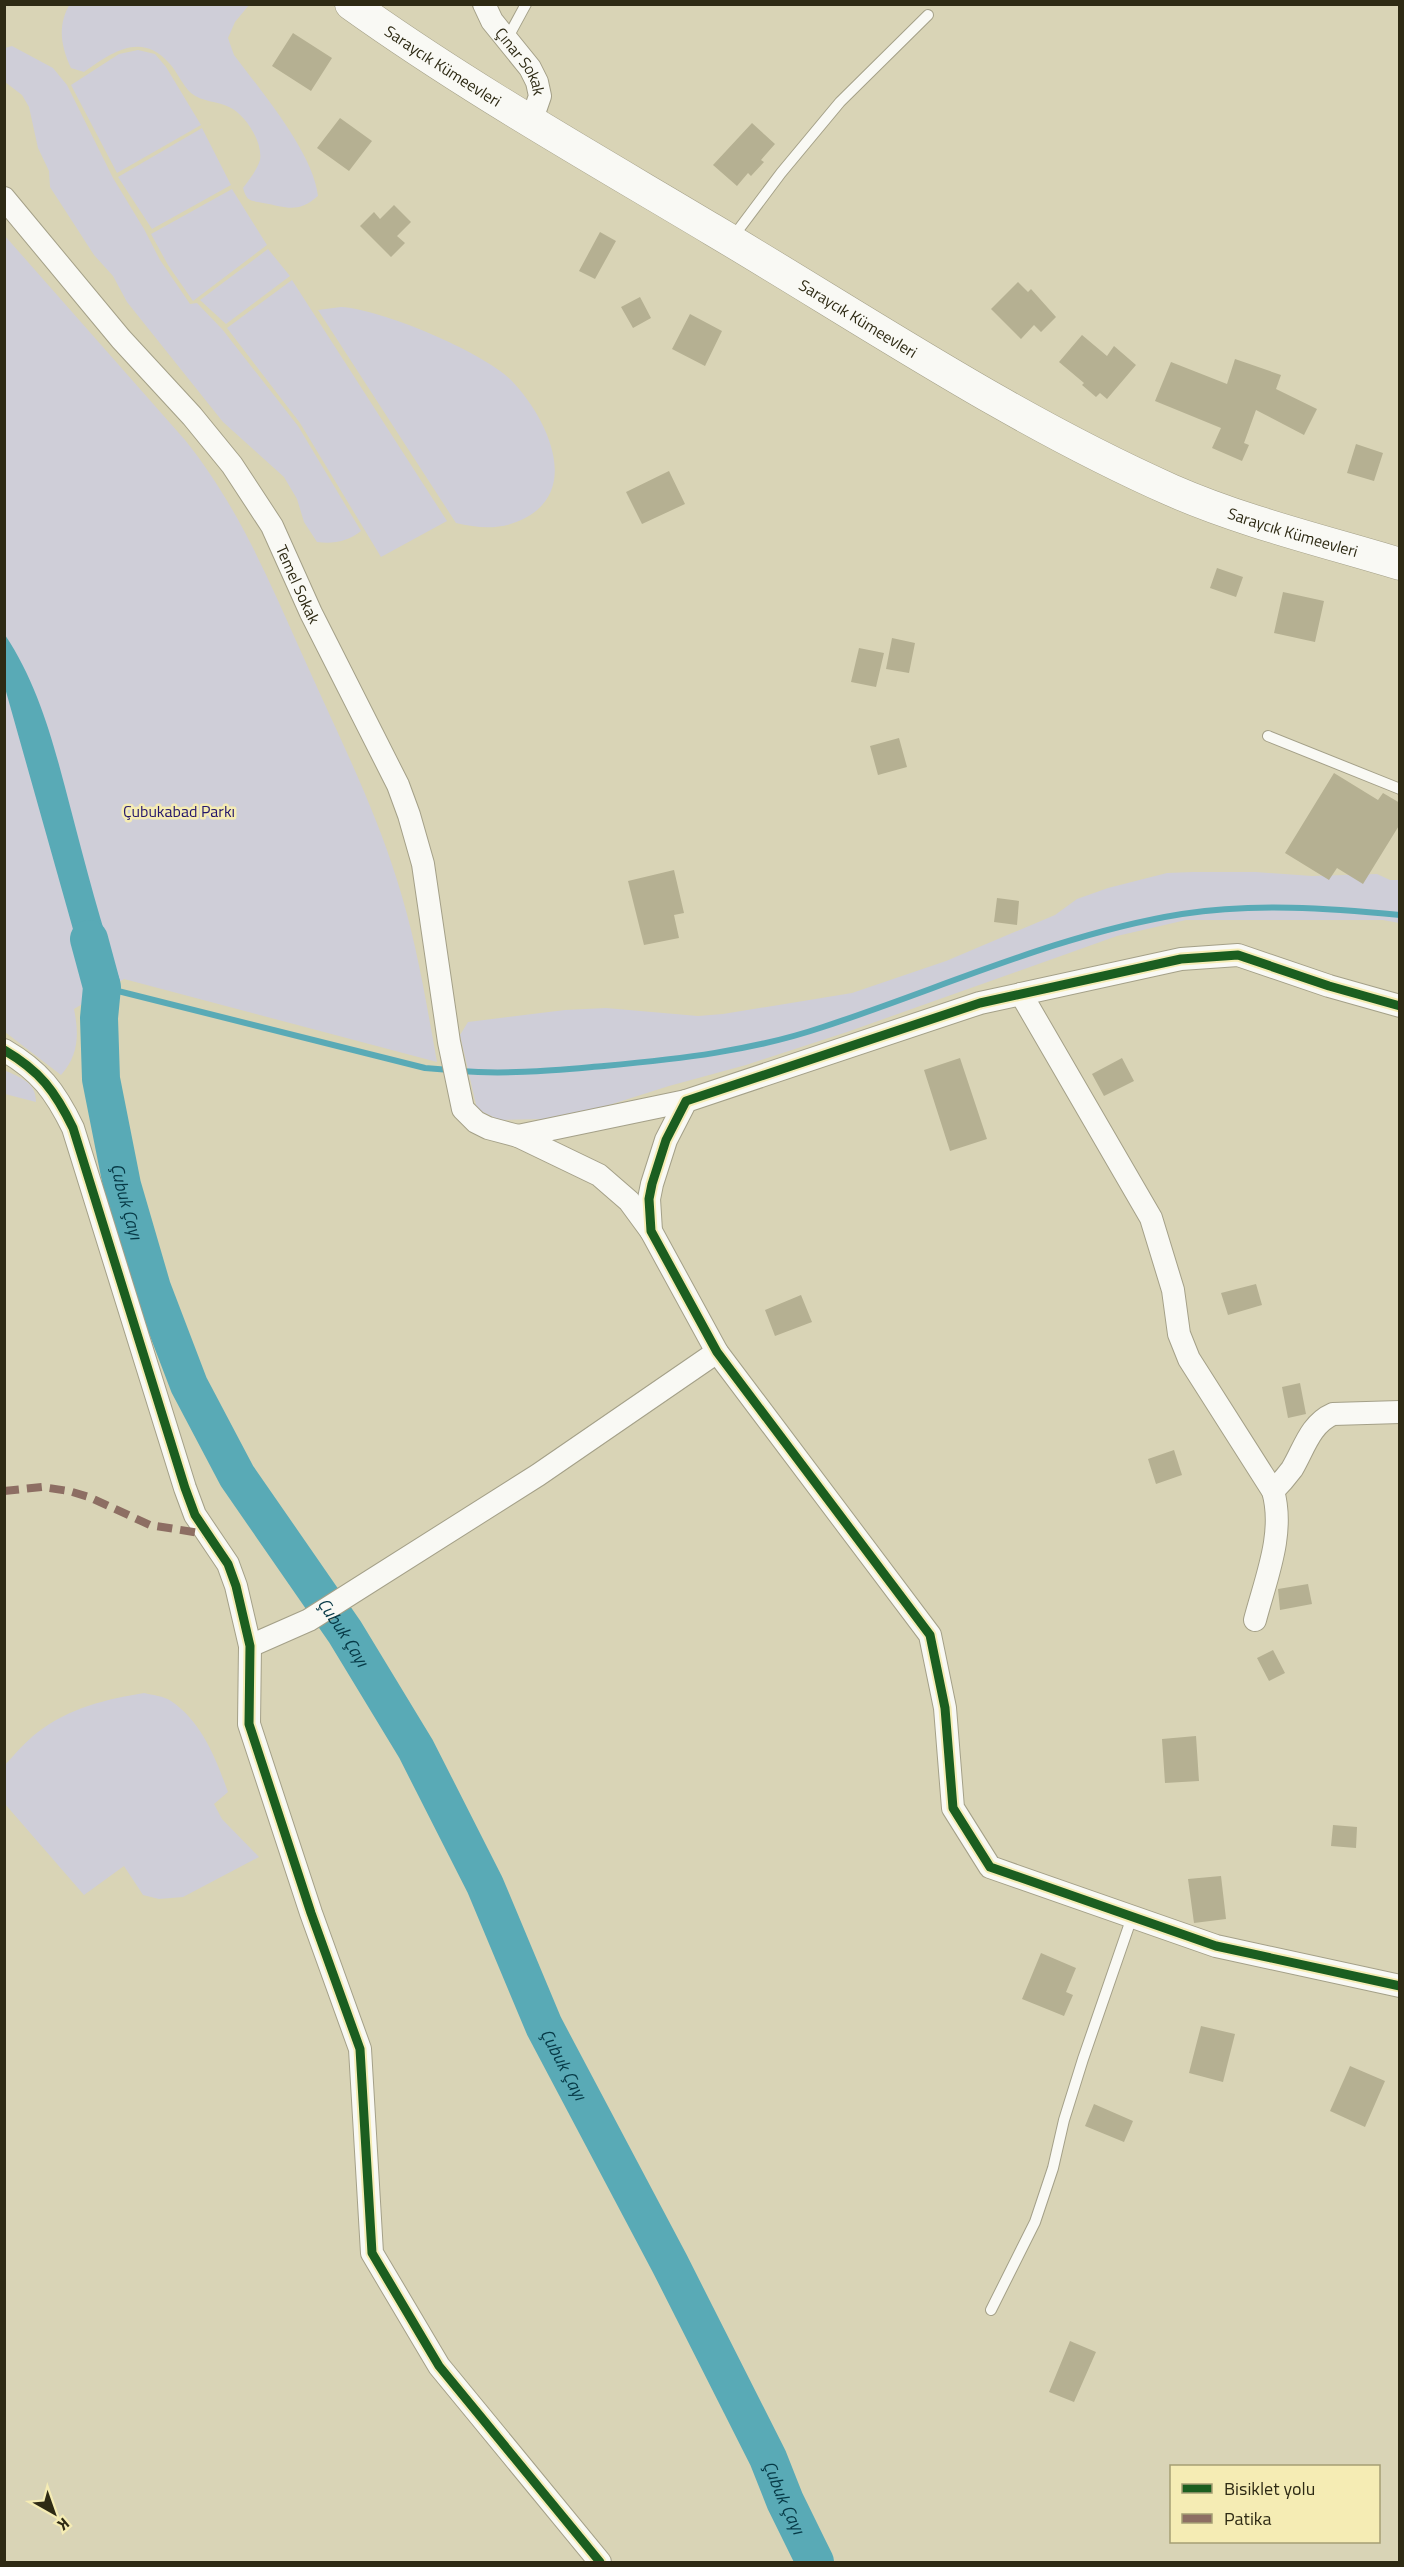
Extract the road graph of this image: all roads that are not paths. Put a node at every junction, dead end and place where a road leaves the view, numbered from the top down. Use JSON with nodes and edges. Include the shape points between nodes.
{"nodes":[{"id":1,"x":351,"y":4,"type":"edge"},
{"id":2,"x":484,"y":4,"type":"edge"},
{"id":3,"x":526,"y":4,"type":"edge"},
{"id":4,"x":928,"y":15,"type":"dead end"},
{"id":5,"x":507,"y":39,"type":"junction"},
{"id":6,"x":531,"y":122,"type":"junction"},
{"id":7,"x":4,"y":198,"type":"edge"},
{"id":8,"x":730,"y":240,"type":"junction"},
{"id":9,"x":1400,"y":564,"type":"edge"},
{"id":10,"x":1269,"y":736,"type":"dead end"},
{"id":11,"x":1400,"y":789,"type":"edge"},
{"id":12,"x":1021,"y":994,"type":"junction"},
{"id":13,"x":1400,"y":1006,"type":"edge"},
{"id":14,"x":4,"y":1050,"type":"edge"},
{"id":15,"x":686,"y":1101,"type":"junction"},
{"id":16,"x":518,"y":1136,"type":"junction"},
{"id":17,"x":651,"y":1231,"type":"junction"},
{"id":18,"x":717,"y":1352,"type":"junction"},
{"id":19,"x":1400,"y":1412,"type":"edge"},
{"id":20,"x":1273,"y":1491,"type":"junction"},
{"id":21,"x":1255,"y":1620,"type":"dead end"},
{"id":22,"x":250,"y":1646,"type":"junction"},
{"id":23,"x":1132,"y":1917,"type":"junction"},
{"id":24,"x":1400,"y":1986,"type":"edge"},
{"id":25,"x":991,"y":2310,"type":"dead end"},
{"id":26,"x":600,"y":2562,"type":"edge"}],
"edges":[{"from":1,"to":6,"type":"main road","name":"Saraycık Kümeevleri"},
{"from":2,"to":5,"type":"street","name":"Çınar Sokak"},
{"from":3,"to":5,"type":"lane"},
{"from":4,"to":8,"type":"lane","via":[[840,102]]},
{"from":5,"to":6,"type":"street","name":"Çınar Sokak","via":[[537,82],[540,96]]},
{"from":6,"to":8,"type":"main road","name":"Saraycık Kümeevleri"},
{"from":7,"to":16,"type":"street","name":"Temel Sokak","via":[[121,339],[192,416],[232,465],[272,526],[410,815],[423,864],[449,1042],[463,1109],[488,1128]]},
{"from":8,"to":9,"type":"main road","name":"Saraycık Kümeevleri","via":[[1004,404],[1133,472],[1228,511]]},
{"from":10,"to":11,"type":"lane"},
{"from":12,"to":13,"type":"street","via":[[1181,959],[1238,955]]},
{"from":12,"to":15,"type":"street","via":[[980,1003]]},
{"from":12,"to":20,"type":"street","via":[[1151,1218],[1173,1290],[1179,1334],[1189,1359]]},
{"from":14,"to":22,"type":"street","via":[[41,1076],[73,1128],[185,1488],[195,1515],[228,1564]]},
{"from":15,"to":16,"type":"street"},
{"from":15,"to":17,"type":"street","via":[[666,1140],[652,1184]]},
{"from":16,"to":17,"type":"street","via":[[599,1175],[629,1201]]},
{"from":17,"to":18,"type":"street"},
{"from":18,"to":22,"type":"street","via":[[538,1475],[309,1620]]},
{"from":18,"to":23,"type":"street","via":[[930,1635],[945,1708],[953,1808],[990,1867]]},
{"from":19,"to":20,"type":"street","via":[[1325,1417],[1315,1425],[1291,1471]]},
{"from":20,"to":21,"type":"street","via":[[1278,1527]]},
{"from":22,"to":26,"type":"street","via":[[249,1724],[360,2049],[372,2253],[439,2366]]},
{"from":23,"to":24,"type":"street","via":[[1216,1946]]},
{"from":23,"to":25,"type":"lane","via":[[1083,2059],[1035,2222]]}]}
